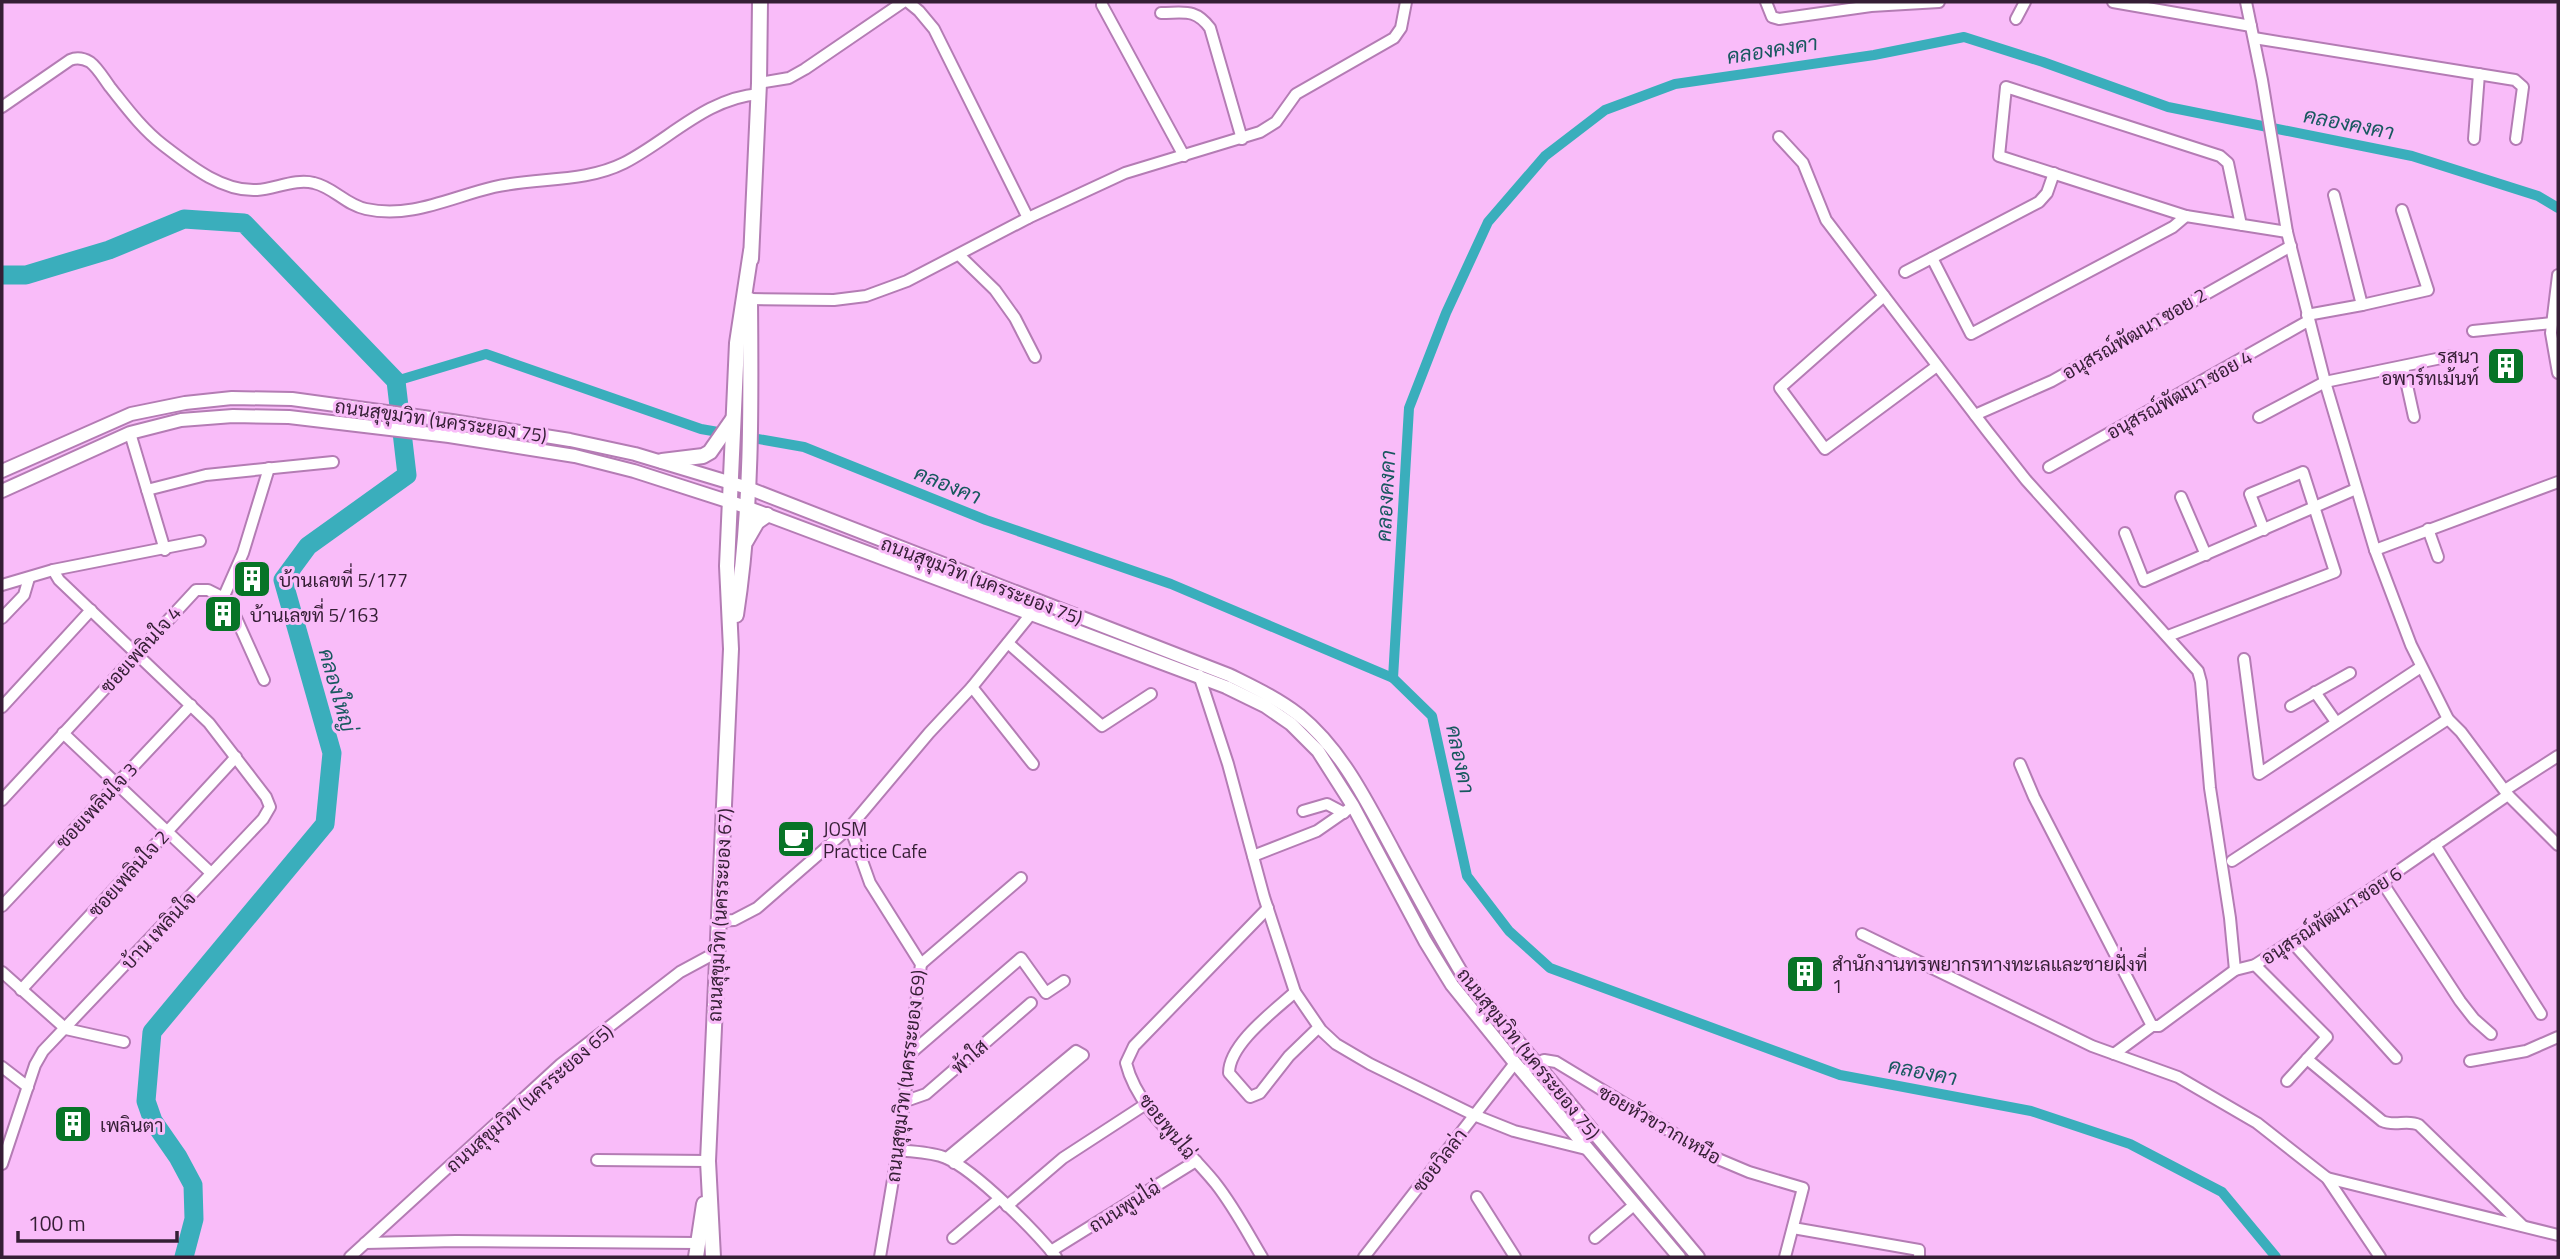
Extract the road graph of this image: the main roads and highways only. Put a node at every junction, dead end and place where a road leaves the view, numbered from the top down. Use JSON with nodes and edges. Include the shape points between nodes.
{"nodes":[{"id":1,"x":760,"y":2,"type":"edge"},
{"id":2,"x":751,"y":251,"type":"junction"},
{"id":3,"x":733,"y":419,"type":"junction"},
{"id":4,"x":662,"y":461,"type":"road end"},
{"id":5,"x":767,"y":516,"type":"road end"},
{"id":6,"x":744,"y":546,"type":"junction"},
{"id":7,"x":730,"y":649,"type":"junction"},
{"id":8,"x":708,"y":1182,"type":"junction"},
{"id":9,"x":696,"y":1250,"type":"edge"},
{"id":10,"x":713,"y":1257,"type":"edge"}],
"edges":[{"from":1,"to":2,"type":"main road"},
{"from":2,"to":3,"type":"main road","name":"ถนนสุขุมวิท (นครระยอง 67)","via":[[737,343]]},
{"from":2,"to":6,"type":"main road","name":"ถนนสุขุมวิท (นครระยอง 67)","via":[[752,395]]},
{"from":3,"to":4,"type":"main road","via":[[703,456]]},
{"from":3,"to":7,"type":"main road","name":"ถนนสุขุมวิท (นครระยอง 67)","via":[[727,566]]},
{"from":5,"to":6,"type":"main road","via":[[757,522]]},
{"from":6,"to":7,"type":"main road","name":"ถนนสุขุมวิท (นครระยอง 67)"},
{"from":7,"to":8,"type":"main road","name":"ถนนสุขุมวิท (นครระยอง 67)"},
{"from":8,"to":9,"type":"main road","name":"ถนนสุขุมวิท (นครระยอง 67)"},
{"from":8,"to":10,"type":"main road","name":"ถนนสุขุมวิท (นครระยอง 67)"}]}
